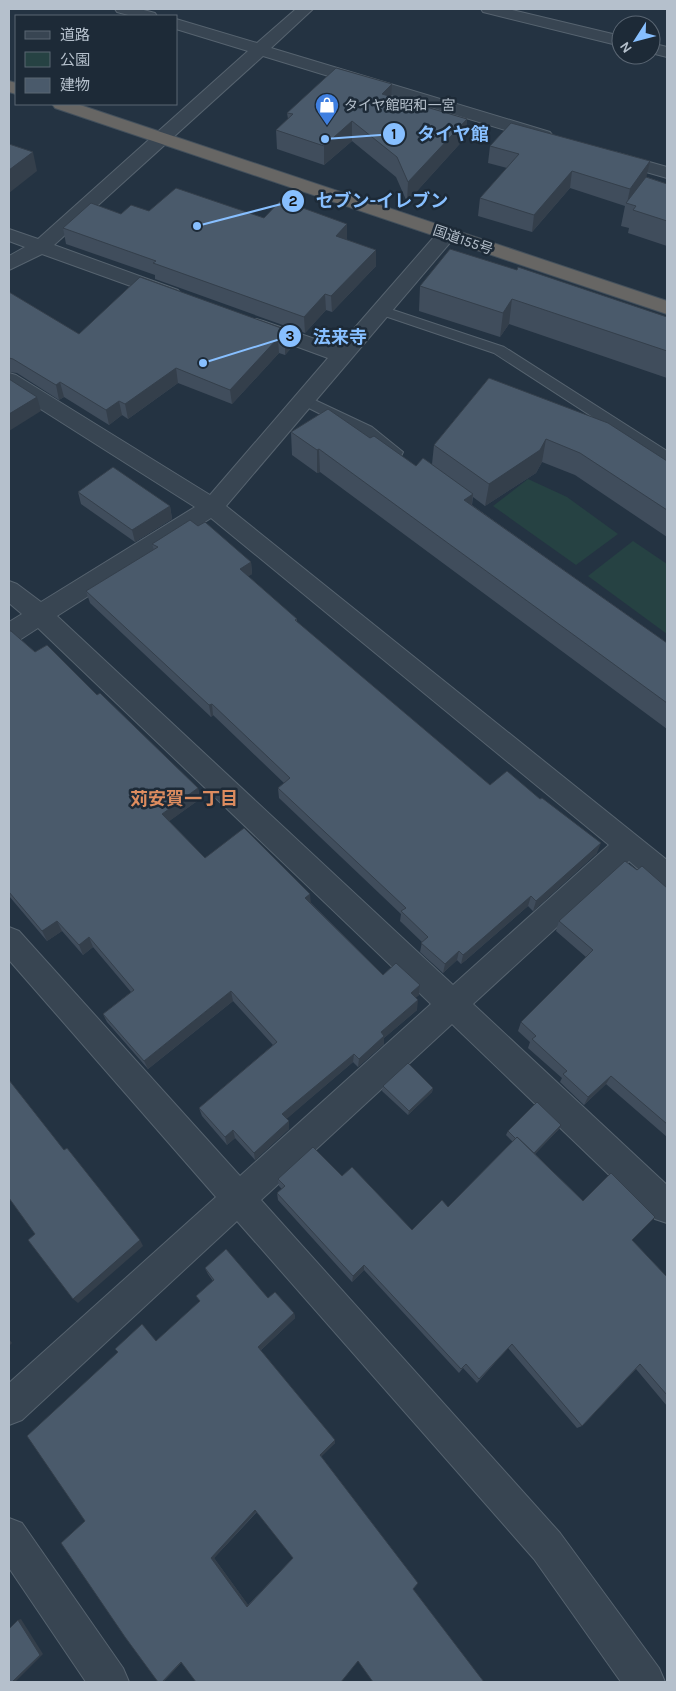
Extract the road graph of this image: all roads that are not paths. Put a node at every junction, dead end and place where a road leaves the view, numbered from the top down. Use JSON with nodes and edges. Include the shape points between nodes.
{"nodes":[{"id":1,"x":123,"y":9,"type":"edge"},
{"id":2,"x":304,"y":9,"type":"edge"},
{"id":3,"x":488,"y":9,"type":"edge"},
{"id":4,"x":145,"y":15,"type":"edge"},
{"id":5,"x":178,"y":25,"type":"edge"},
{"id":6,"x":611,"y":39,"type":"edge"},
{"id":7,"x":260,"y":49,"type":"junction"},
{"id":8,"x":64,"y":105,"type":"edge"},
{"id":9,"x":163,"y":138,"type":"junction"},
{"id":10,"x":559,"y":140,"type":"edge"},
{"id":11,"x":596,"y":152,"type":"edge"},
{"id":12,"x":667,"y":172,"type":"edge"},
{"id":13,"x":447,"y":234,"type":"junction"},
{"id":14,"x":9,"y":235,"type":"edge"},
{"id":15,"x":40,"y":247,"type":"junction"},
{"id":16,"x":9,"y":264,"type":"edge"},
{"id":17,"x":192,"y":302,"type":"edge"},
{"id":18,"x":667,"y":308,"type":"edge"},
{"id":19,"x":381,"y":310,"type":"junction"},
{"id":20,"x":239,"y":319,"type":"edge"},
{"id":21,"x":342,"y":356,"type":"junction"},
{"id":22,"x":9,"y":380,"type":"edge"},
{"id":23,"x":304,"y":400,"type":"junction"},
{"id":24,"x":667,"y":458,"type":"edge"},
{"id":25,"x":406,"y":459,"type":"edge"},
{"id":26,"x":212,"y":507,"type":"junction"},
{"id":27,"x":9,"y":590,"type":"edge"},
{"id":28,"x":40,"y":615,"type":"junction"},
{"id":29,"x":9,"y":634,"type":"edge"},
{"id":30,"x":628,"y":844,"type":"junction"},
{"id":31,"x":667,"y":876,"type":"edge"},
{"id":32,"x":9,"y":940,"type":"edge"},
{"id":33,"x":453,"y":1004,"type":"junction"},
{"id":34,"x":238,"y":1198,"type":"junction"},
{"id":35,"x":667,"y":1207,"type":"edge"},
{"id":36,"x":9,"y":1407,"type":"edge"},
{"id":37,"x":9,"y":1536,"type":"edge"},
{"id":38,"x":109,"y":1682,"type":"edge"},
{"id":39,"x":646,"y":1682,"type":"edge"}],
"edges":[{"from":1,"to":4,"type":"street"},
{"from":2,"to":7,"type":"street"},
{"from":3,"to":6,"type":"street"},
{"from":5,"to":7,"type":"street"},
{"from":7,"to":9,"type":"street"},
{"from":7,"to":10,"type":"street"},
{"from":8,"to":9,"type":"highway","name":"国道155号"},
{"from":9,"to":13,"type":"highway","name":"国道155号"},
{"from":9,"to":15,"type":"street"},
{"from":11,"to":12,"type":"street"},
{"from":13,"to":18,"type":"highway","name":"国道155号"},
{"from":13,"to":19,"type":"street"},
{"from":14,"to":15,"type":"street"},
{"from":15,"to":16,"type":"street"},
{"from":15,"to":17,"type":"street"},
{"from":19,"to":21,"type":"street"},
{"from":19,"to":24,"type":"lane","via":[[499,350]]},
{"from":20,"to":21,"type":"street"},
{"from":21,"to":23,"type":"street"},
{"from":22,"to":26,"type":"street"},
{"from":23,"to":25,"type":"lane","via":[[367,431]]},
{"from":23,"to":26,"type":"street"},
{"from":26,"to":28,"type":"street"},
{"from":26,"to":30,"type":"street"},
{"from":27,"to":28,"type":"street"},
{"from":28,"to":29,"type":"street"},
{"from":28,"to":33,"type":"street"},
{"from":30,"to":31,"type":"street"},
{"from":30,"to":33,"type":"street"},
{"from":32,"to":34,"type":"street"},
{"from":33,"to":34,"type":"street"},
{"from":33,"to":35,"type":"street"},
{"from":34,"to":36,"type":"street"},
{"from":34,"to":39,"type":"street","via":[[546,1546]]},
{"from":37,"to":38,"type":"street"}]}
